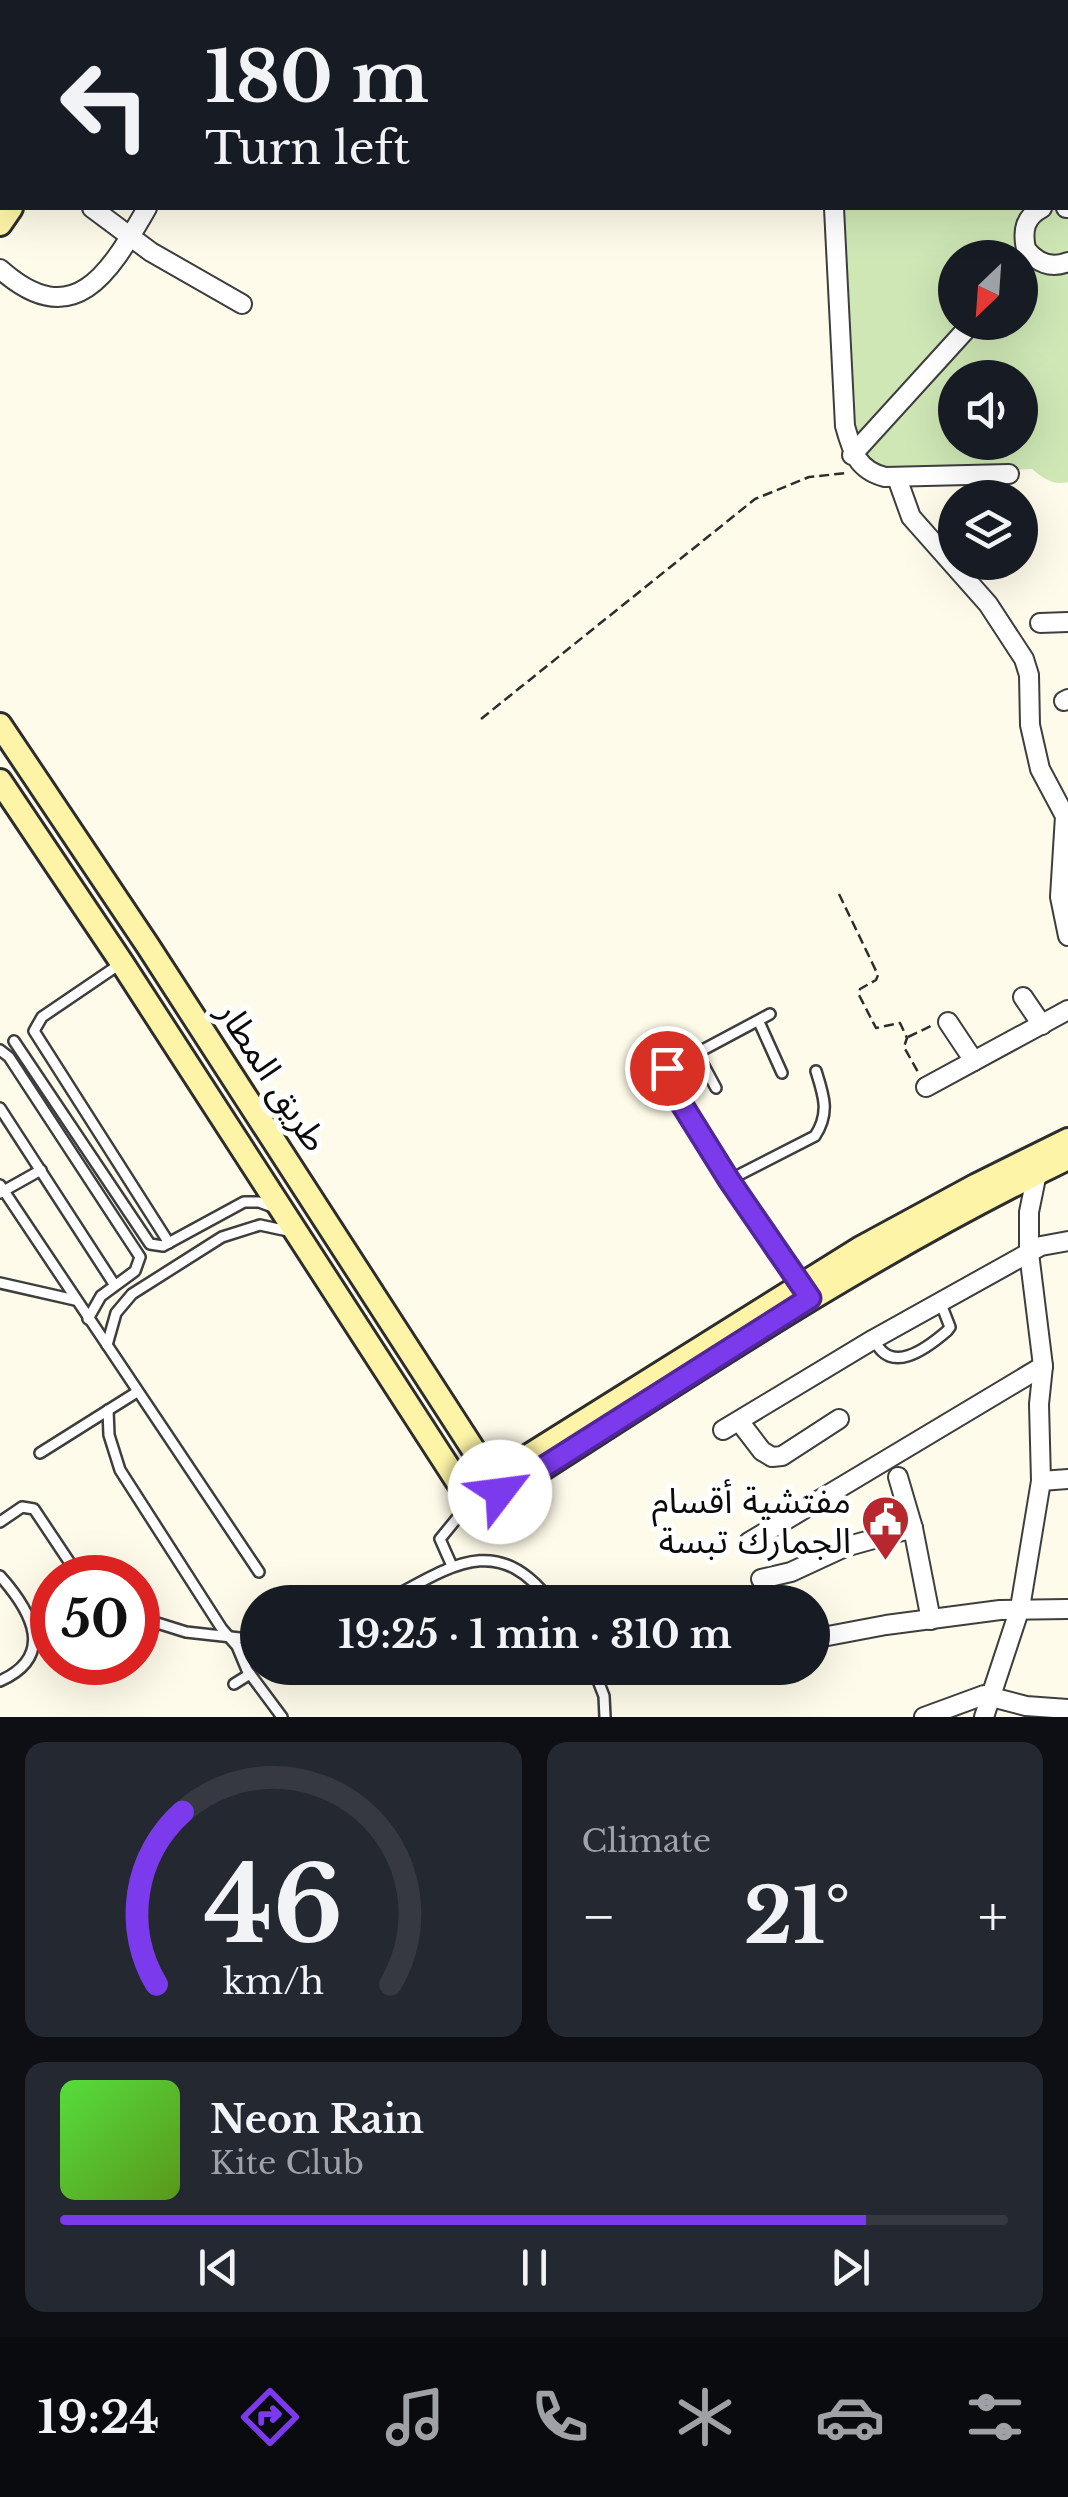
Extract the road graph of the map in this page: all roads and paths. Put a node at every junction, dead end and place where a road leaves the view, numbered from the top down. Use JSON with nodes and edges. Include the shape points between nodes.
{"nodes":[{"id":1,"x":95,"y":210,"type":"edge"},
{"id":2,"x":146,"y":210,"type":"edge"},
{"id":3,"x":834,"y":210,"type":"edge"},
{"id":4,"x":1038,"y":210,"type":"edge"},
{"id":5,"x":130,"y":238,"type":"junction"},
{"id":6,"x":1025,"y":240,"type":"edge"},
{"id":7,"x":1068,"y":262,"type":"edge"},
{"id":8,"x":1038,"y":265,"type":"edge"},
{"id":9,"x":0,"y":269,"type":"edge"},
{"id":10,"x":242,"y":304,"type":"dead end"},
{"id":11,"x":957,"y":340,"type":"edge"},
{"id":12,"x":852,"y":455,"type":"junction"},
{"id":13,"x":868,"y":471,"type":"junction"},
{"id":14,"x":1009,"y":474,"type":"dead end"},
{"id":15,"x":897,"y":478,"type":"junction"},
{"id":16,"x":1068,"y":622,"type":"edge"},
{"id":17,"x":1040,"y":623,"type":"dead end"},
{"id":18,"x":481,"y":720,"type":"dead end"},
{"id":19,"x":0,"y":726,"type":"edge"},
{"id":20,"x":22,"y":760,"type":"junction"},
{"id":21,"x":0,"y":778,"type":"edge"},
{"id":22,"x":1067,"y":814,"type":"edge"},
{"id":23,"x":839,"y":894,"type":"dead end"},
{"id":24,"x":1068,"y":936,"type":"edge"},
{"id":25,"x":148,"y":946,"type":"junction"},
{"id":26,"x":122,"y":963,"type":"junction"},
{"id":27,"x":1023,"y":997,"type":"dead end"},
{"id":28,"x":1068,"y":1010,"type":"edge"},
{"id":29,"x":770,"y":1014,"type":"dead end"},
{"id":30,"x":759,"y":1022,"type":"junction"},
{"id":31,"x":948,"y":1022,"type":"joint"},
{"id":32,"x":1042,"y":1025,"type":"junction"},
{"id":33,"x":907,"y":1038,"type":"junction"},
{"id":34,"x":14,"y":1041,"type":"dead end"},
{"id":35,"x":0,"y":1050,"type":"edge"},
{"id":36,"x":698,"y":1052,"type":"junction"},
{"id":37,"x":974,"y":1061,"type":"junction"},
{"id":38,"x":816,"y":1070,"type":"dead end"},
{"id":39,"x":782,"y":1073,"type":"dead end"},
{"id":40,"x":666,"y":1079,"type":"joint"},
{"id":41,"x":926,"y":1086,"type":"joint"},
{"id":42,"x":716,"y":1088,"type":"dead end"},
{"id":43,"x":0,"y":1108,"type":"edge"},
{"id":44,"x":1068,"y":1140,"type":"edge"},
{"id":45,"x":1068,"y":1158,"type":"edge"},
{"id":46,"x":1033,"y":1166,"type":"junction"},
{"id":47,"x":41,"y":1170,"type":"junction"},
{"id":48,"x":729,"y":1180,"type":"junction"},
{"id":49,"x":2,"y":1191,"type":"edge"},
{"id":50,"x":282,"y":1213,"type":"junction"},
{"id":51,"x":298,"y":1236,"type":"junction"},
{"id":52,"x":1068,"y":1241,"type":"edge"},
{"id":53,"x":170,"y":1243,"type":"junction"},
{"id":54,"x":1029,"y":1253,"type":"junction"},
{"id":55,"x":0,"y":1283,"type":"edge"},
{"id":56,"x":114,"y":1284,"type":"junction"},
{"id":57,"x":806,"y":1290,"type":"junction"},
{"id":58,"x":76,"y":1300,"type":"junction"},
{"id":59,"x":941,"y":1304,"type":"junction"},
{"id":60,"x":88,"y":1319,"type":"junction"},
{"id":61,"x":874,"y":1339,"type":"junction"},
{"id":62,"x":108,"y":1348,"type":"junction"},
{"id":63,"x":1043,"y":1366,"type":"junction"},
{"id":64,"x":137,"y":1392,"type":"junction"},
{"id":65,"x":108,"y":1410,"type":"junction"},
{"id":66,"x":839,"y":1419,"type":"dead end"},
{"id":67,"x":40,"y":1453,"type":"dead end"},
{"id":68,"x":488,"y":1468,"type":"junction"},
{"id":69,"x":898,"y":1477,"type":"dead end"},
{"id":70,"x":1068,"y":1479,"type":"edge"},
{"id":71,"x":1040,"y":1482,"type":"junction"},
{"id":72,"x":498,"y":1496,"type":"junction"},
{"id":73,"x":468,"y":1497,"type":"junction"},
{"id":74,"x":0,"y":1522,"type":"edge"},
{"id":75,"x":913,"y":1528,"type":"junction"},
{"id":76,"x":749,"y":1542,"type":"dead end"},
{"id":77,"x":65,"y":1555,"type":"edge"},
{"id":78,"x":452,"y":1566,"type":"junction"},
{"id":79,"x":259,"y":1572,"type":"dead end"},
{"id":80,"x":0,"y":1576,"type":"edge"},
{"id":81,"x":761,"y":1579,"type":"dead end"},
{"id":82,"x":416,"y":1585,"type":"edge"},
{"id":83,"x":537,"y":1585,"type":"edge"},
{"id":84,"x":1020,"y":1608,"type":"junction"},
{"id":85,"x":1068,"y":1609,"type":"edge"},
{"id":86,"x":931,"y":1620,"type":"junction"},
{"id":87,"x":160,"y":1625,"type":"edge"},
{"id":88,"x":830,"y":1636,"type":"edge"},
{"id":89,"x":229,"y":1638,"type":"junction"},
{"id":90,"x":240,"y":1639,"type":"edge"},
{"id":91,"x":240,"y":1652,"type":"edge"},
{"id":92,"x":240,"y":1680,"type":"edge"},
{"id":93,"x":0,"y":1681,"type":"edge"},
{"id":94,"x":234,"y":1684,"type":"dead end"},
{"id":95,"x":258,"y":1685,"type":"edge"},
{"id":96,"x":600,"y":1685,"type":"edge"},
{"id":97,"x":990,"y":1695,"type":"junction"},
{"id":98,"x":1068,"y":1710,"type":"edge"},
{"id":99,"x":282,"y":1717,"type":"edge"},
{"id":100,"x":604,"y":1717,"type":"edge"},
{"id":101,"x":924,"y":1717,"type":"edge"},
{"id":102,"x":984,"y":1717,"type":"edge"}],
"edges":[{"from":1,"to":5,"type":"street"},
{"from":2,"to":5,"type":"street"},
{"from":3,"to":12,"type":"street"},
{"from":4,"to":6,"type":"street","via":[[1024,228]]},
{"from":5,"to":9,"type":"street","via":[[99,282],[71,295],[32,292]]},
{"from":5,"to":10,"type":"street"},
{"from":7,"to":8,"type":"street"},
{"from":11,"to":12,"type":"street"},
{"from":12,"to":13,"type":"street"},
{"from":13,"to":15,"type":"street"},
{"from":13,"to":18,"type":"path","via":[[808,477],[755,499]]},
{"from":14,"to":15,"type":"street"},
{"from":15,"to":22,"type":"street","via":[[911,517],[988,604],[1024,660],[1040,770]]},
{"from":16,"to":17,"type":"street"},
{"from":19,"to":20,"type":"main road","name":"طريق المطار"},
{"from":20,"to":21,"type":"main road"},
{"from":20,"to":25,"type":"main road","name":"طريق المطار"},
{"from":21,"to":26,"type":"main road","name":"طريق المطار"},
{"from":22,"to":24,"type":"street","via":[[1060,896]]},
{"from":23,"to":33,"type":"path","via":[[878,975],[859,994],[876,1028],[900,1022]]},
{"from":25,"to":26,"type":"main road"},
{"from":25,"to":68,"type":"main road","name":"طريق المطار"},
{"from":26,"to":50,"type":"main road","name":"طريق المطار"},
{"from":26,"to":53,"type":"lane","via":[[42,1017],[34,1031]]},
{"from":27,"to":32,"type":"street"},
{"from":28,"to":32,"type":"street"},
{"from":29,"to":30,"type":"lane"},
{"from":30,"to":36,"type":"lane"},
{"from":30,"to":39,"type":"lane"},
{"from":31,"to":33,"type":"path"},
{"from":31,"to":37,"type":"street"},
{"from":32,"to":37,"type":"street"},
{"from":33,"to":41,"type":"path","via":[[904,1047]]},
{"from":34,"to":53,"type":"lane","via":[[144,1239],[156,1246]]},
{"from":35,"to":56,"type":"lane","via":[[140,1257],[135,1271]]},
{"from":36,"to":40,"type":"lane","via":[[669,1066]]},
{"from":36,"to":42,"type":"lane"},
{"from":37,"to":41,"type":"street"},
{"from":38,"to":48,"type":"lane","via":[[826,1103],[815,1136]]},
{"from":40,"to":48,"type":"street"},
{"from":43,"to":47,"type":"lane"},
{"from":44,"to":46,"type":"main road"},
{"from":45,"to":46,"type":"main road"},
{"from":46,"to":54,"type":"street"},
{"from":46,"to":57,"type":"main road","via":[[918,1216]]},
{"from":47,"to":49,"type":"lane"},
{"from":47,"to":56,"type":"lane"},
{"from":48,"to":57,"type":"street"},
{"from":49,"to":58,"type":"lane"},
{"from":50,"to":51,"type":"main road","name":"طريق المطار"},
{"from":50,"to":53,"type":"lane","via":[[244,1202]]},
{"from":51,"to":62,"type":"lane","via":[[260,1225],[222,1237],[123,1303]]},
{"from":51,"to":73,"type":"main road","name":"طريق المطار"},
{"from":52,"to":54,"type":"street"},
{"from":54,"to":59,"type":"street"},
{"from":54,"to":63,"type":"street"},
{"from":55,"to":58,"type":"lane"},
{"from":56,"to":60,"type":"lane"},
{"from":57,"to":68,"type":"main road","via":[[514,1465]]},
{"from":57,"to":72,"type":"main road"},
{"from":58,"to":60,"type":"lane"},
{"from":59,"to":61,"type":"street"},
{"from":59,"to":61,"type":"lane","via":[[947,1331],[909,1356],[891,1358]]},
{"from":60,"to":62,"type":"lane"},
{"from":61,"to":66,"type":"street","via":[[731,1425],[772,1458]]},
{"from":62,"to":64,"type":"lane"},
{"from":63,"to":71,"type":"street"},
{"from":63,"to":76,"type":"street"},
{"from":64,"to":65,"type":"lane"},
{"from":64,"to":79,"type":"lane"},
{"from":65,"to":67,"type":"lane"},
{"from":65,"to":89,"type":"lane","via":[[120,1470]]},
{"from":68,"to":72,"type":"main road","via":[[502,1483]]},
{"from":68,"to":73,"type":"main road","via":[[468,1472]]},
{"from":69,"to":75,"type":"street"},
{"from":70,"to":71,"type":"street"},
{"from":71,"to":84,"type":"street"},
{"from":72,"to":73,"type":"main road","via":[[484,1505]]},
{"from":73,"to":78,"type":"lane","via":[[440,1539]]},
{"from":74,"to":77,"type":"lane","via":[[22,1507],[34,1509]]},
{"from":75,"to":81,"type":"street"},
{"from":75,"to":86,"type":"street"},
{"from":78,"to":82,"type":"lane"},
{"from":78,"to":83,"type":"lane","via":[[508,1564]]},
{"from":80,"to":93,"type":"lane","via":[[23,1609],[35,1645],[28,1664]]},
{"from":84,"to":85,"type":"street"},
{"from":84,"to":86,"type":"street"},
{"from":84,"to":97,"type":"street"},
{"from":86,"to":88,"type":"street"},
{"from":87,"to":89,"type":"lane"},
{"from":89,"to":90,"type":"lane"},
{"from":89,"to":91,"type":"lane"},
{"from":92,"to":94,"type":"lane"},
{"from":95,"to":99,"type":"lane"},
{"from":96,"to":100,"type":"lane"},
{"from":97,"to":98,"type":"street"},
{"from":97,"to":101,"type":"street"},
{"from":97,"to":102,"type":"street"}]}
